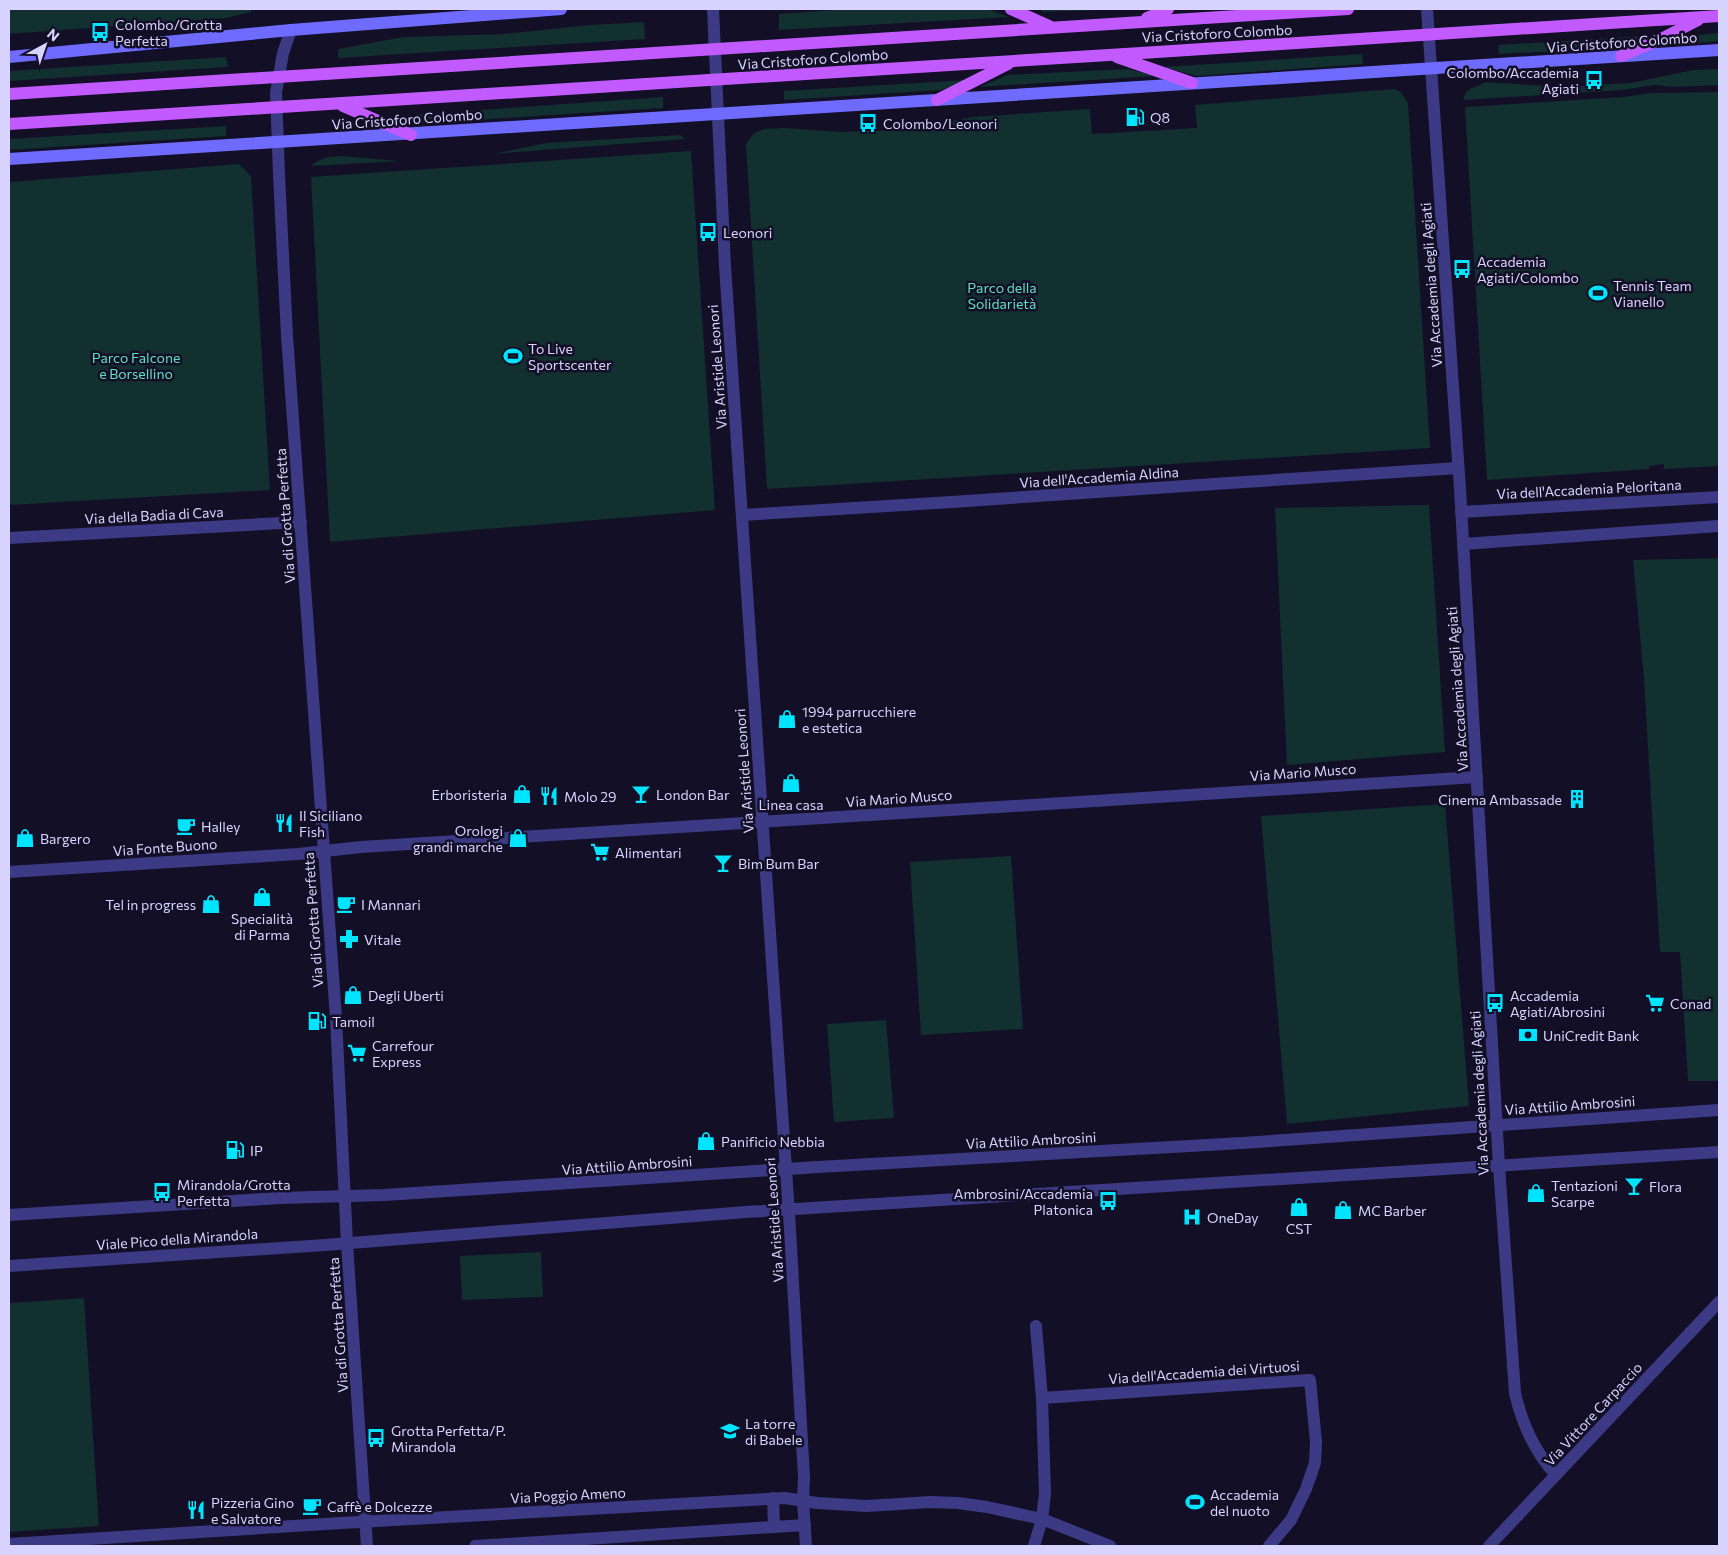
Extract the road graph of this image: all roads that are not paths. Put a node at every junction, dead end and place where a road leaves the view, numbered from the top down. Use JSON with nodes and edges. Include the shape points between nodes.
{"nodes":[{"id":1,"x":561,"y":9,"type":"edge"},
{"id":2,"x":713,"y":9,"type":"edge"},
{"id":3,"x":1011,"y":9,"type":"edge"},
{"id":4,"x":1168,"y":9,"type":"edge"},
{"id":5,"x":1348,"y":9,"type":"edge"},
{"id":6,"x":1427,"y":9,"type":"edge"},
{"id":7,"x":1719,"y":16,"type":"edge"},
{"id":8,"x":1703,"y":17,"type":"junction"},
{"id":9,"x":1138,"y":22,"type":"junction"},
{"id":10,"x":1052,"y":27,"type":"junction"},
{"id":11,"x":291,"y":30,"type":"junction"},
{"id":12,"x":1430,"y":35,"type":"junction"},
{"id":13,"x":715,"y":50,"type":"junction"},
{"id":14,"x":1719,"y":50,"type":"edge"},
{"id":15,"x":1110,"y":54,"type":"junction"},
{"id":16,"x":1621,"y":56,"type":"junction"},
{"id":17,"x":9,"y":57,"type":"edge"},
{"id":18,"x":1014,"y":61,"type":"junction"},
{"id":19,"x":1432,"y":70,"type":"junction"},
{"id":20,"x":278,"y":76,"type":"junction"},
{"id":21,"x":717,"y":80,"type":"junction"},
{"id":22,"x":1192,"y":84,"type":"junction"},
{"id":23,"x":9,"y":94,"type":"edge"},
{"id":24,"x":937,"y":100,"type":"junction"},
{"id":25,"x":338,"y":104,"type":"junction"},
{"id":26,"x":276,"y":108,"type":"junction"},
{"id":27,"x":718,"y":114,"type":"junction"},
{"id":28,"x":9,"y":124,"type":"edge"},
{"id":29,"x":410,"y":134,"type":"junction"},
{"id":30,"x":277,"y":143,"type":"junction"},
{"id":31,"x":9,"y":159,"type":"edge"},
{"id":32,"x":1458,"y":468,"type":"junction"},
{"id":33,"x":1719,"y":497,"type":"edge"},
{"id":34,"x":1461,"y":512,"type":"junction"},
{"id":35,"x":742,"y":514,"type":"junction"},
{"id":36,"x":301,"y":522,"type":"junction"},
{"id":37,"x":1719,"y":526,"type":"edge"},
{"id":38,"x":9,"y":538,"type":"edge"},
{"id":39,"x":1463,"y":544,"type":"junction"},
{"id":40,"x":1477,"y":777,"type":"junction"},
{"id":41,"x":763,"y":821,"type":"junction"},
{"id":42,"x":323,"y":852,"type":"junction"},
{"id":43,"x":9,"y":872,"type":"edge"},
{"id":44,"x":1719,"y":1110,"type":"edge"},
{"id":45,"x":1496,"y":1126,"type":"junction"},
{"id":46,"x":1719,"y":1152,"type":"edge"},
{"id":47,"x":1499,"y":1166,"type":"junction"},
{"id":48,"x":786,"y":1170,"type":"junction"},
{"id":49,"x":344,"y":1196,"type":"junction"},
{"id":50,"x":788,"y":1210,"type":"junction"},
{"id":51,"x":9,"y":1215,"type":"edge"},
{"id":52,"x":347,"y":1243,"type":"junction"},
{"id":53,"x":9,"y":1266,"type":"edge"},
{"id":54,"x":1719,"y":1302,"type":"edge"},
{"id":55,"x":1036,"y":1326,"type":"dead end"},
{"id":56,"x":1042,"y":1398,"type":"junction"},
{"id":57,"x":1556,"y":1475,"type":"junction"},
{"id":58,"x":773,"y":1498,"type":"junction"},
{"id":59,"x":803,"y":1501,"type":"junction"},
{"id":60,"x":1042,"y":1519,"type":"junction"},
{"id":61,"x":365,"y":1522,"type":"junction"},
{"id":62,"x":805,"y":1526,"type":"junction"},
{"id":63,"x":774,"y":1527,"type":"junction"},
{"id":64,"x":104,"y":1542,"type":"edge"},
{"id":65,"x":9,"y":1544,"type":"edge"},
{"id":66,"x":367,"y":1546,"type":"edge"},
{"id":67,"x":475,"y":1546,"type":"edge"},
{"id":68,"x":806,"y":1546,"type":"edge"},
{"id":69,"x":1034,"y":1546,"type":"edge"},
{"id":70,"x":1110,"y":1546,"type":"edge"},
{"id":71,"x":1269,"y":1546,"type":"edge"},
{"id":72,"x":1489,"y":1546,"type":"edge"}],
"edges":[{"from":1,"to":11,"type":"main road"},
{"from":2,"to":13,"type":"street"},
{"from":3,"to":10,"type":"main road"},
{"from":4,"to":9,"type":"main road"},
{"from":5,"to":9,"type":"main road","name":"Via Cristoforo Colombo"},
{"from":6,"to":12,"type":"street","name":"Via Accademia degli Agiati"},
{"from":7,"to":8,"type":"main road","name":"Via Cristoforo Colombo"},
{"from":8,"to":12,"type":"main road","name":"Via Cristoforo Colombo"},
{"from":8,"to":16,"type":"main road"},
{"from":9,"to":10,"type":"main road","name":"Via Cristoforo Colombo"},
{"from":10,"to":13,"type":"main road","name":"Via Cristoforo Colombo"},
{"from":11,"to":17,"type":"main road"},
{"from":11,"to":20,"type":"street"},
{"from":12,"to":15,"type":"main road","name":"Via Cristoforo Colombo"},
{"from":12,"to":19,"type":"street","name":"Via Accademia degli Agiati"},
{"from":13,"to":20,"type":"main road","name":"Via Cristoforo Colombo"},
{"from":13,"to":21,"type":"street"},
{"from":14,"to":16,"type":"main road","name":"Via Cristoforo Colombo"},
{"from":15,"to":18,"type":"main road","name":"Via Cristoforo Colombo"},
{"from":15,"to":22,"type":"main road"},
{"from":16,"to":19,"type":"main road","name":"Via Cristoforo Colombo"},
{"from":18,"to":21,"type":"main road","name":"Via Cristoforo Colombo"},
{"from":18,"to":24,"type":"main road"},
{"from":19,"to":22,"type":"main road","name":"Via Cristoforo Colombo"},
{"from":19,"to":32,"type":"street","name":"Via Accademia degli Agiati"},
{"from":20,"to":23,"type":"main road","name":"Via Cristoforo Colombo"},
{"from":20,"to":26,"type":"street"},
{"from":21,"to":25,"type":"main road","name":"Via Cristoforo Colombo"},
{"from":21,"to":27,"type":"street"},
{"from":22,"to":24,"type":"main road","name":"Via Cristoforo Colombo"},
{"from":24,"to":27,"type":"main road","name":"Via Cristoforo Colombo"},
{"from":25,"to":26,"type":"main road","name":"Via Cristoforo Colombo"},
{"from":25,"to":29,"type":"main road"},
{"from":26,"to":28,"type":"main road","name":"Via Cristoforo Colombo"},
{"from":26,"to":30,"type":"street"},
{"from":27,"to":29,"type":"main road","name":"Via Cristoforo Colombo"},
{"from":27,"to":35,"type":"street","name":"Via Aristide Leonori"},
{"from":29,"to":30,"type":"main road","name":"Via Cristoforo Colombo"},
{"from":30,"to":31,"type":"main road","name":"Via Cristoforo Colombo"},
{"from":30,"to":36,"type":"street","name":"Via di Grotta Perfetta"},
{"from":32,"to":34,"type":"street","name":"Via Accademia degli Agiati"},
{"from":32,"to":35,"type":"street","name":"Via dell'Accademia Aldina"},
{"from":33,"to":34,"type":"street","name":"Via dell'Accademia Peloritana"},
{"from":34,"to":39,"type":"street","name":"Via Accademia degli Agiati"},
{"from":35,"to":41,"type":"street","name":"Via Aristide Leonori"},
{"from":36,"to":38,"type":"street","name":"Via della Badia di Cava"},
{"from":36,"to":42,"type":"street","name":"Via di Grotta Perfetta"},
{"from":37,"to":39,"type":"street"},
{"from":39,"to":40,"type":"street","name":"Via Accademia degli Agiati"},
{"from":40,"to":41,"type":"street","name":"Via Mario Musco"},
{"from":40,"to":45,"type":"street","name":"Via Accademia degli Agiati"},
{"from":41,"to":42,"type":"street","name":"Via Mario Musco"},
{"from":41,"to":48,"type":"street","name":"Via Aristide Leonori"},
{"from":42,"to":43,"type":"street","name":"Via Fonte Buono"},
{"from":42,"to":49,"type":"street","name":"Via di Grotta Perfetta","via":[[336,1018]]},
{"from":44,"to":45,"type":"street","name":"Via Attilio Ambrosini"},
{"from":45,"to":47,"type":"street","name":"Via Accademia degli Agiati"},
{"from":45,"to":48,"type":"street","name":"Via Attilio Ambrosini"},
{"from":46,"to":47,"type":"street"},
{"from":47,"to":50,"type":"street"},
{"from":47,"to":57,"type":"street","name":"Via Accademia degli Agiati","via":[[1515,1393],[1531,1440]]},
{"from":48,"to":49,"type":"street","name":"Via Attilio Ambrosini"},
{"from":48,"to":50,"type":"street","name":"Via Aristide Leonori"},
{"from":49,"to":51,"type":"street"},
{"from":49,"to":52,"type":"street","name":"Via di Grotta Perfetta"},
{"from":50,"to":52,"type":"street"},
{"from":50,"to":59,"type":"street","name":"Via Aristide Leonori"},
{"from":52,"to":53,"type":"street","name":"Viale Pico della Mirandola"},
{"from":52,"to":61,"type":"street","name":"Via di Grotta Perfetta"},
{"from":54,"to":57,"type":"street","name":"Via Vittore Carpaccio"},
{"from":55,"to":56,"type":"street"},
{"from":56,"to":60,"type":"street","via":[[1045,1494]]},
{"from":56,"to":71,"type":"street","name":"Via dell'Accademia dei Virtuosi","via":[[1310,1380],[1316,1442],[1314,1463],[1291,1520]]},
{"from":57,"to":72,"type":"street","name":"Via Vittore Carpaccio"},
{"from":58,"to":59,"type":"street","name":"Via Poggio Ameno"},
{"from":58,"to":61,"type":"street","name":"Via Poggio Ameno"},
{"from":58,"to":63,"type":"street"},
{"from":59,"to":60,"type":"street","name":"Via Poggio Ameno","via":[[867,1506],[958,1503]]},
{"from":59,"to":62,"type":"street","name":"Via Aristide Leonori"},
{"from":60,"to":69,"type":"street"},
{"from":60,"to":70,"type":"street","name":"Via Poggio Ameno"},
{"from":61,"to":64,"type":"street","name":"Via Poggio Ameno"},
{"from":61,"to":66,"type":"street","name":"Via di Grotta Perfetta"},
{"from":62,"to":63,"type":"street"},
{"from":62,"to":68,"type":"street","name":"Via Aristide Leonori"},
{"from":63,"to":67,"type":"street"},
{"from":64,"to":65,"type":"street","name":"Via Poggio Ameno"}]}
